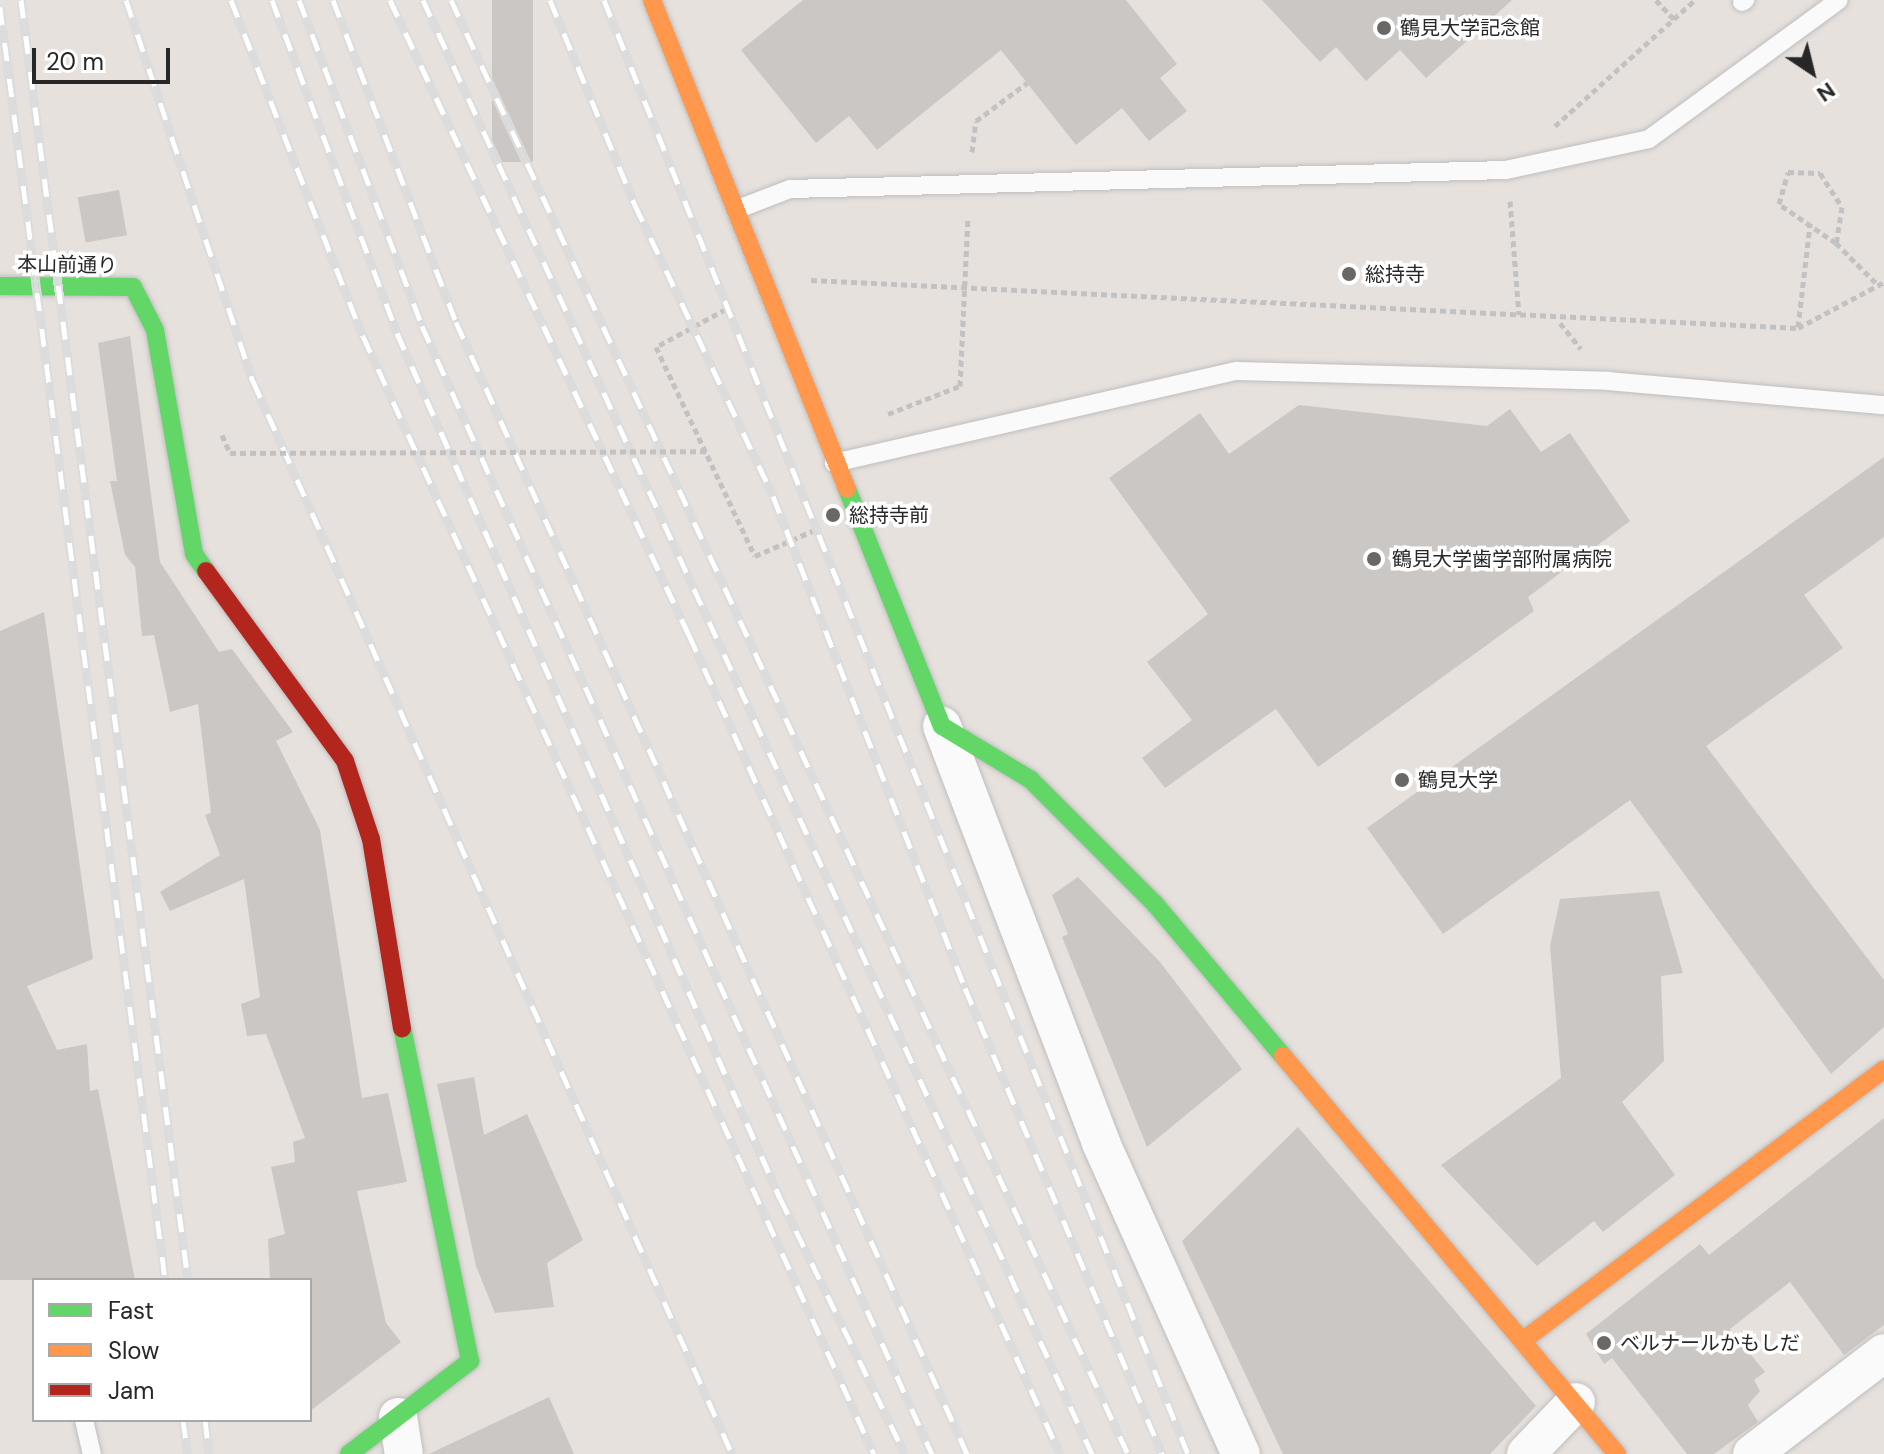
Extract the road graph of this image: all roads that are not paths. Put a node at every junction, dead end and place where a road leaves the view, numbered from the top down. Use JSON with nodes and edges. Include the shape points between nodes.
{"nodes":[{"id":1,"x":1839,"y":0,"type":"edge"},
{"id":2,"x":665,"y":6,"type":"edge"},
{"id":3,"x":738,"y":209,"type":"junction"},
{"id":4,"x":0,"y":286,"type":"edge"},
{"id":5,"x":1884,"y":405,"type":"edge"},
{"id":6,"x":834,"y":463,"type":"junction"},
{"id":7,"x":942,"y":726,"type":"junction"},
{"id":8,"x":1884,"y":1069,"type":"edge"},
{"id":9,"x":1525,"y":1339,"type":"junction"},
{"id":10,"x":1884,"y":1353,"type":"edge"},
{"id":11,"x":1576,"y":1402,"type":"junction"},
{"id":12,"x":398,"y":1417,"type":"junction"},
{"id":13,"x":84,"y":1422,"type":"edge"},
{"id":14,"x":92,"y":1454,"type":"edge"},
{"id":15,"x":349,"y":1454,"type":"edge"},
{"id":16,"x":404,"y":1454,"type":"edge"},
{"id":17,"x":1241,"y":1454,"type":"edge"},
{"id":18,"x":1526,"y":1454,"type":"edge"},
{"id":19,"x":1617,"y":1454,"type":"edge"},
{"id":20,"x":1752,"y":1454,"type":"edge"}],
"edges":[{"from":1,"to":3,"type":"lane","via":[[1649,139],[1506,170],[790,189]]},
{"from":2,"to":3,"type":"street"},
{"from":3,"to":6,"type":"street"},
{"from":4,"to":12,"type":"street","name":"本山前通り","via":[[133,287],[155,330],[194,554],[345,761],[371,839],[412,1086],[470,1361]]},
{"from":5,"to":6,"type":"lane","via":[[1608,381],[1237,371]]},
{"from":6,"to":7,"type":"street"},
{"from":7,"to":9,"type":"street","via":[[1031,780],[1155,904]]},
{"from":7,"to":17,"type":"street","via":[[1101,1143]]},
{"from":8,"to":9,"type":"street"},
{"from":9,"to":11,"type":"street"},
{"from":10,"to":20,"type":"street"},
{"from":11,"to":18,"type":"street"},
{"from":11,"to":19,"type":"street"},
{"from":12,"to":15,"type":"street"},
{"from":12,"to":16,"type":"street"},
{"from":13,"to":14,"type":"lane"}]}
